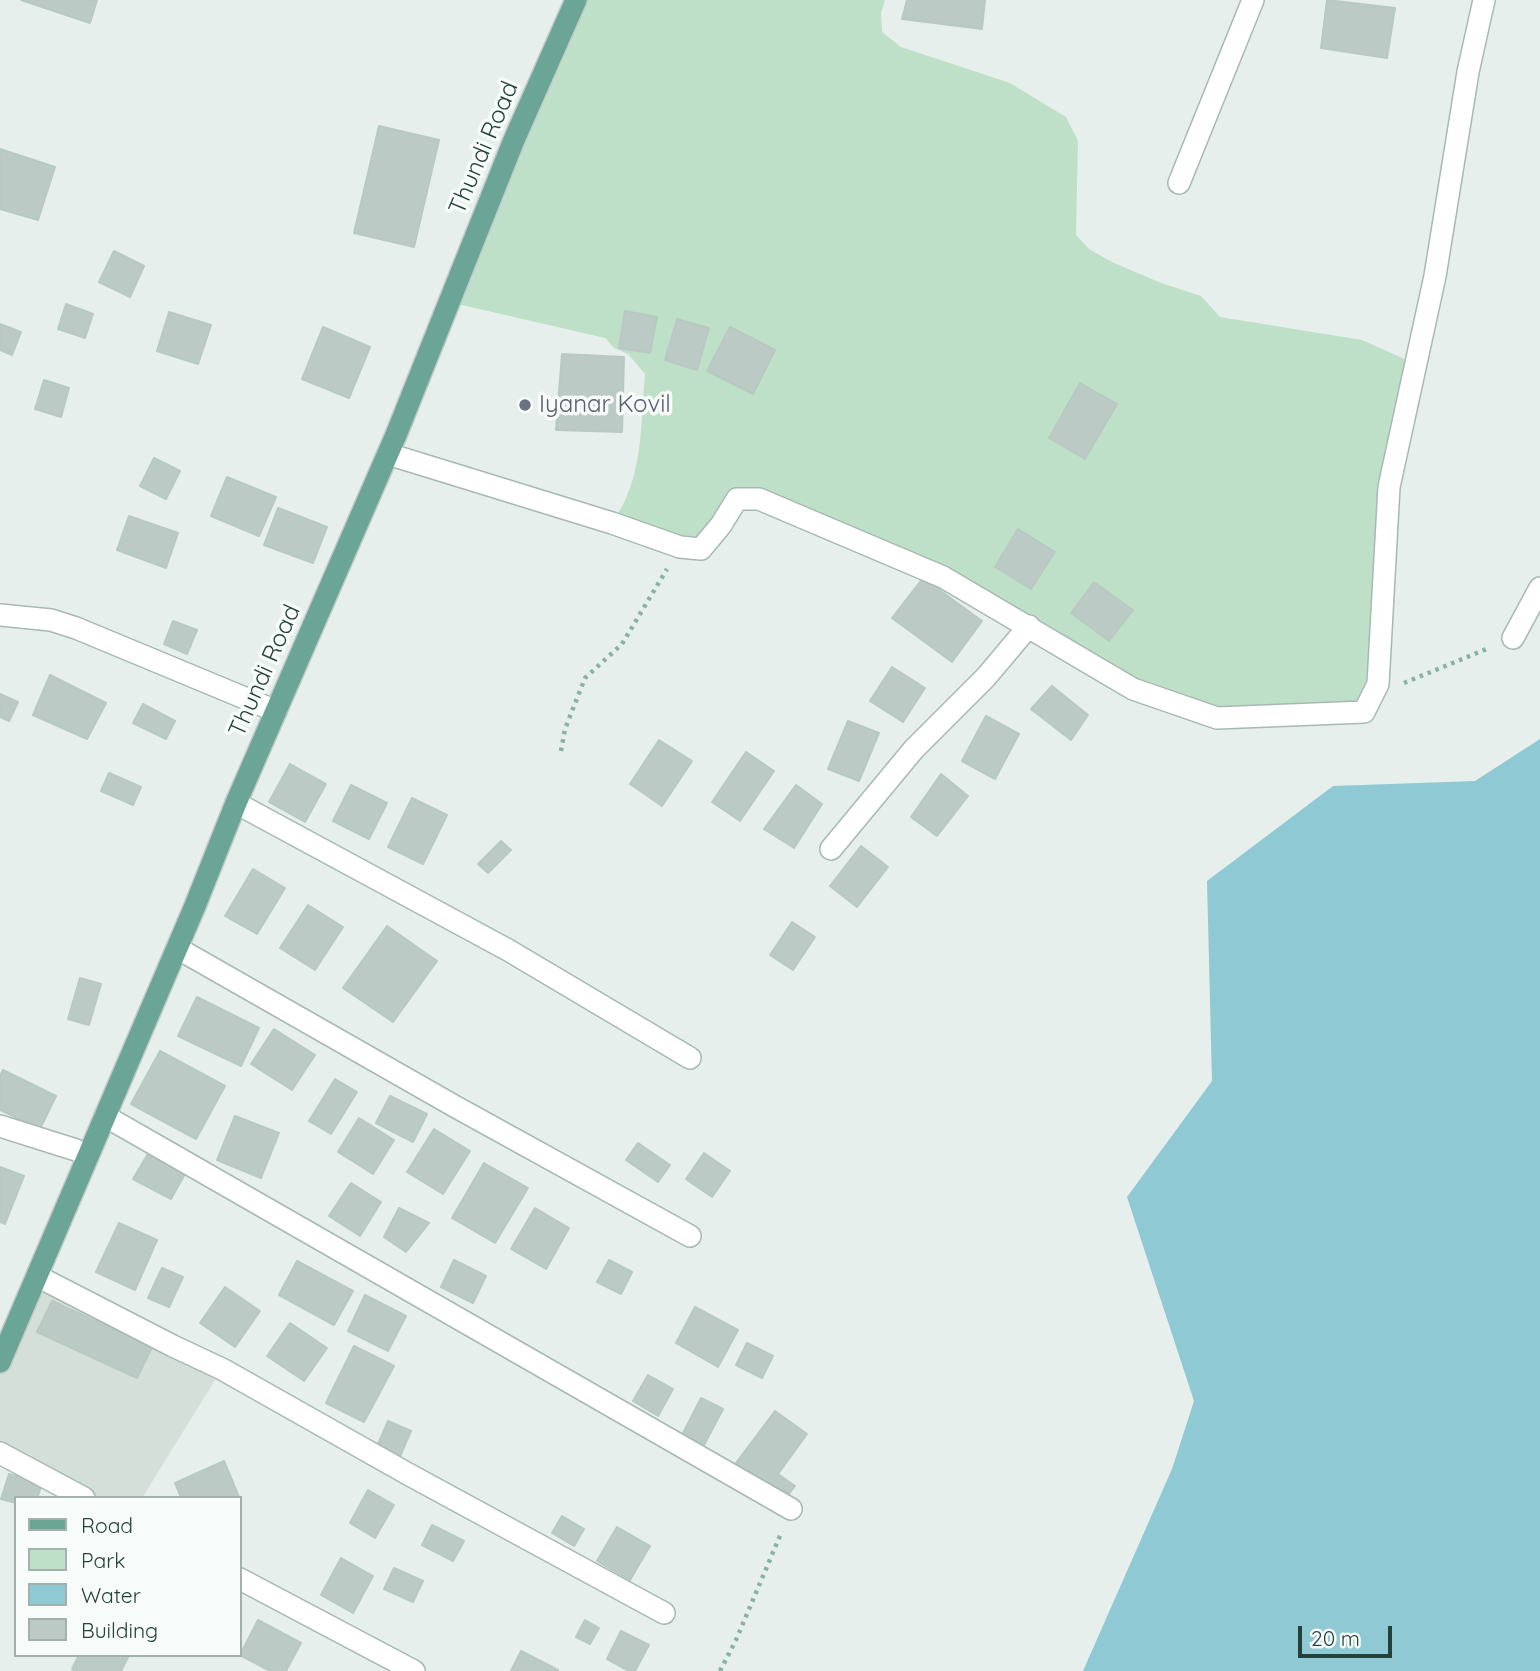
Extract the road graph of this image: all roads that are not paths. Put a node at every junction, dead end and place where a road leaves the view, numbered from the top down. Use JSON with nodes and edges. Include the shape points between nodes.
{"nodes":[{"id":1,"x":576,"y":0,"type":"edge"},
{"id":2,"x":1253,"y":0,"type":"edge"},
{"id":3,"x":1484,"y":0,"type":"edge"},
{"id":4,"x":1178,"y":183,"type":"dead end"},
{"id":5,"x":388,"y":454,"type":"junction"},
{"id":6,"x":1540,"y":588,"type":"edge"},
{"id":7,"x":0,"y":615,"type":"edge"},
{"id":8,"x":1029,"y":626,"type":"junction"},
{"id":9,"x":1513,"y":638,"type":"road end"},
{"id":10,"x":276,"y":711,"type":"junction"},
{"id":11,"x":236,"y":803,"type":"junction"},
{"id":12,"x":831,"y":849,"type":"dead end"},
{"id":13,"x":177,"y":948,"type":"junction"},
{"id":14,"x":690,"y":1058,"type":"dead end"},
{"id":15,"x":105,"y":1116,"type":"junction"},
{"id":16,"x":0,"y":1126,"type":"edge"},
{"id":17,"x":76,"y":1150,"type":"dead end"},
{"id":18,"x":690,"y":1236,"type":"dead end"},
{"id":19,"x":37,"y":1276,"type":"junction"},
{"id":20,"x":2,"y":1352,"type":"edge"},
{"id":21,"x":0,"y":1453,"type":"edge"},
{"id":22,"x":80,"y":1496,"type":"edge"},
{"id":23,"x":791,"y":1509,"type":"road end"},
{"id":24,"x":242,"y":1580,"type":"edge"},
{"id":25,"x":664,"y":1613,"type":"dead end"},
{"id":26,"x":414,"y":1671,"type":"edge"}],
"edges":[{"from":1,"to":5,"type":"main road","name":"Thundi Road","via":[[514,140]]},
{"from":2,"to":4,"type":"street"},
{"from":3,"to":8,"type":"street","via":[[1436,275],[1389,486],[1378,684],[1364,712],[1217,718],[1133,689]]},
{"from":5,"to":8,"type":"street","via":[[680,547],[701,549],[737,499],[759,499],[943,577]]},
{"from":5,"to":10,"type":"main road","name":"Thundi Road"},
{"from":6,"to":9,"type":"street"},
{"from":7,"to":10,"type":"street","via":[[51,620],[76,628]]},
{"from":8,"to":12,"type":"street","via":[[914,749]]},
{"from":10,"to":11,"type":"main road","name":"Thundi Road"},
{"from":11,"to":13,"type":"main road","name":"Thundi Road"},
{"from":11,"to":14,"type":"street","via":[[508,950]]},
{"from":13,"to":15,"type":"main road","name":"Thundi Road"},
{"from":13,"to":18,"type":"street"},
{"from":15,"to":19,"type":"main road","name":"Thundi Road"},
{"from":15,"to":23,"type":"street"},
{"from":16,"to":17,"type":"street"},
{"from":19,"to":20,"type":"main road","name":"Thundi Road"},
{"from":19,"to":25,"type":"street","via":[[222,1369]]},
{"from":21,"to":22,"type":"street"},
{"from":24,"to":26,"type":"street"}]}
